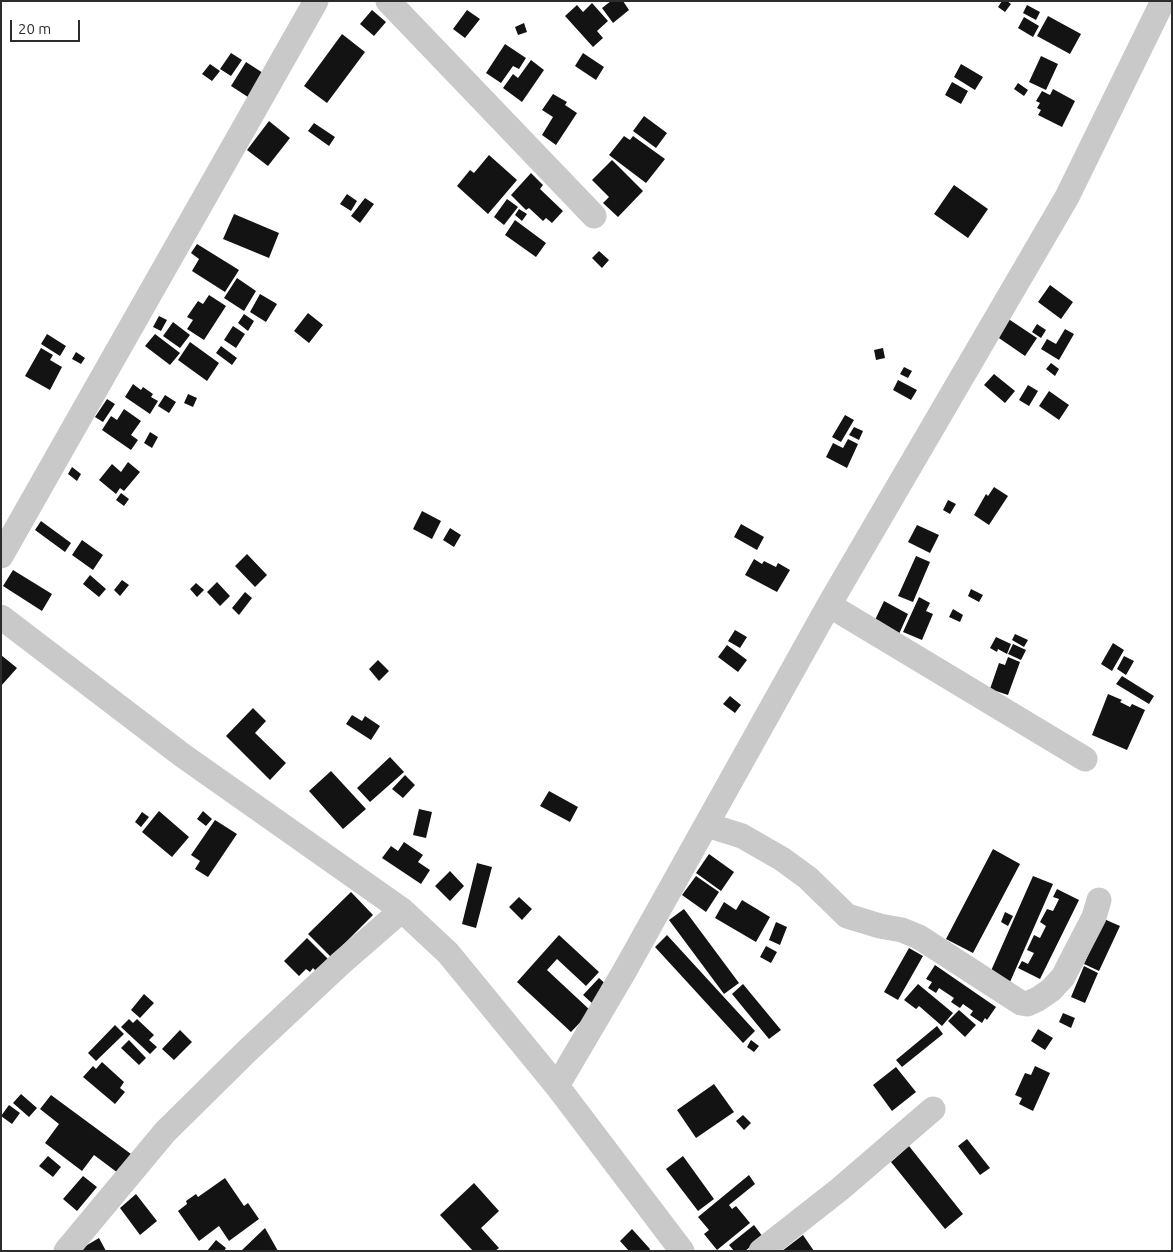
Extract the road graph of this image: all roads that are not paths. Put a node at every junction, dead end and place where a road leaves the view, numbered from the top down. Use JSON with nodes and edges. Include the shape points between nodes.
{"nodes":[{"id":1,"x":316,"y":1,"type":"edge"},
{"id":2,"x":388,"y":1,"type":"edge"},
{"id":3,"x":1163,"y":1,"type":"edge"},
{"id":4,"x":594,"y":216,"type":"dead end"},
{"id":5,"x":1,"y":556,"type":"edge"},
{"id":6,"x":828,"y":605,"type":"junction"},
{"id":7,"x":1,"y":617,"type":"edge"},
{"id":8,"x":1085,"y":759,"type":"dead end"},
{"id":9,"x":707,"y":825,"type":"junction"},
{"id":10,"x":1099,"y":900,"type":"dead end"},
{"id":11,"x":402,"y":910,"type":"junction"},
{"id":12,"x":557,"y":1086,"type":"junction"},
{"id":13,"x":933,"y":1109,"type":"dead end"},
{"id":14,"x":66,"y":1251,"type":"edge"},
{"id":15,"x":682,"y":1251,"type":"edge"},
{"id":16,"x":762,"y":1251,"type":"edge"}],
"edges":[{"from":1,"to":5,"type":"street"},
{"from":2,"to":4,"type":"street"},
{"from":3,"to":6,"type":"street","via":[[1067,198]]},
{"from":6,"to":8,"type":"street"},
{"from":6,"to":9,"type":"street"},
{"from":7,"to":11,"type":"street","via":[[182,756]]},
{"from":9,"to":10,"type":"street","via":[[742,836],[782,859],[808,878],[847,916],[919,937],[1021,1003],[1038,999],[1063,977],[1094,917]]},
{"from":9,"to":12,"type":"street"},
{"from":11,"to":12,"type":"street","via":[[448,953]]},
{"from":11,"to":14,"type":"street","via":[[254,1044],[165,1132]]},
{"from":12,"to":15,"type":"street"},
{"from":13,"to":16,"type":"street"}]}
